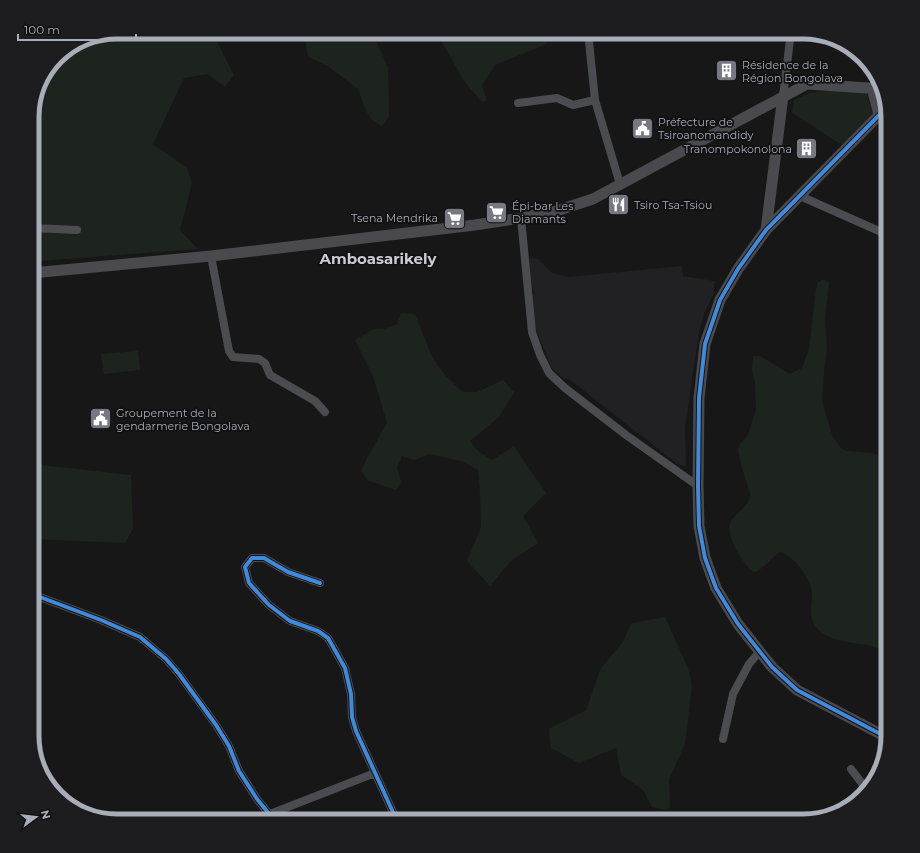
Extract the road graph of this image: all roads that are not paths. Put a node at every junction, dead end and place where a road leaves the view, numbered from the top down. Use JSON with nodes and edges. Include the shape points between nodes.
{"nodes":[{"id":1,"x":589,"y":39,"type":"edge"},
{"id":2,"x":790,"y":39,"type":"edge"},
{"id":3,"x":875,"y":88,"type":"edge"},
{"id":4,"x":783,"y":96,"type":"junction"},
{"id":5,"x":595,"y":100,"type":"junction"},
{"id":6,"x":518,"y":103,"type":"dead end"},
{"id":7,"x":881,"y":113,"type":"edge"},
{"id":8,"x":620,"y":184,"type":"junction"},
{"id":9,"x":800,"y":196,"type":"junction"},
{"id":10,"x":521,"y":218,"type":"junction"},
{"id":11,"x":39,"y":228,"type":"edge"},
{"id":12,"x":77,"y":230,"type":"dead end"},
{"id":13,"x":766,"y":230,"type":"junction"},
{"id":14,"x":881,"y":232,"type":"edge"},
{"id":15,"x":211,"y":256,"type":"junction"},
{"id":16,"x":39,"y":272,"type":"edge"},
{"id":17,"x":325,"y":412,"type":"dead end"},
{"id":18,"x":698,"y":486,"type":"junction"},
{"id":19,"x":320,"y":583,"type":"dead end"},
{"id":20,"x":39,"y":597,"type":"edge"},
{"id":21,"x":760,"y":651,"type":"junction"},
{"id":22,"x":881,"y":734,"type":"edge"},
{"id":23,"x":723,"y":739,"type":"dead end"},
{"id":24,"x":851,"y":769,"type":"dead end"},
{"id":25,"x":374,"y":773,"type":"junction"},
{"id":26,"x":864,"y":785,"type":"edge"},
{"id":27,"x":270,"y":814,"type":"joint"},
{"id":28,"x":394,"y":814,"type":"edge"}],
"edges":[{"from":1,"to":5,"type":"street"},
{"from":2,"to":4,"type":"street"},
{"from":3,"to":4,"type":"street","via":[[807,84]]},
{"from":4,"to":8,"type":"street"},
{"from":4,"to":13,"type":"street"},
{"from":5,"to":6,"type":"street","via":[[573,105],[558,98]]},
{"from":5,"to":8,"type":"street"},
{"from":7,"to":9,"type":"street"},
{"from":8,"to":10,"type":"street","via":[[593,199],[556,211]]},
{"from":9,"to":13,"type":"street"},
{"from":9,"to":14,"type":"street"},
{"from":10,"to":15,"type":"street"},
{"from":10,"to":18,"type":"street","via":[[532,332],[549,373],[620,430]]},
{"from":11,"to":12,"type":"street"},
{"from":13,"to":18,"type":"street","via":[[720,300],[705,344],[698,398]]},
{"from":15,"to":16,"type":"street"},
{"from":15,"to":17,"type":"street","via":[[229,351],[233,357],[259,359],[265,363],[270,374],[315,402]]},
{"from":18,"to":21,"type":"street","via":[[699,526],[705,558],[716,588],[738,624]]},
{"from":19,"to":25,"type":"street","via":[[288,572],[264,558],[252,558],[245,567],[249,583],[269,605],[290,621],[318,631],[328,638],[345,668],[351,694],[352,717]]},
{"from":20,"to":27,"type":"street","via":[[140,637],[166,659],[216,725],[229,746],[239,771]]},
{"from":21,"to":22,"type":"street","via":[[772,667],[797,690]]},
{"from":21,"to":23,"type":"street","via":[[749,664],[733,694]]},
{"from":24,"to":26,"type":"street"},
{"from":25,"to":27,"type":"street"},
{"from":25,"to":28,"type":"street"}]}
